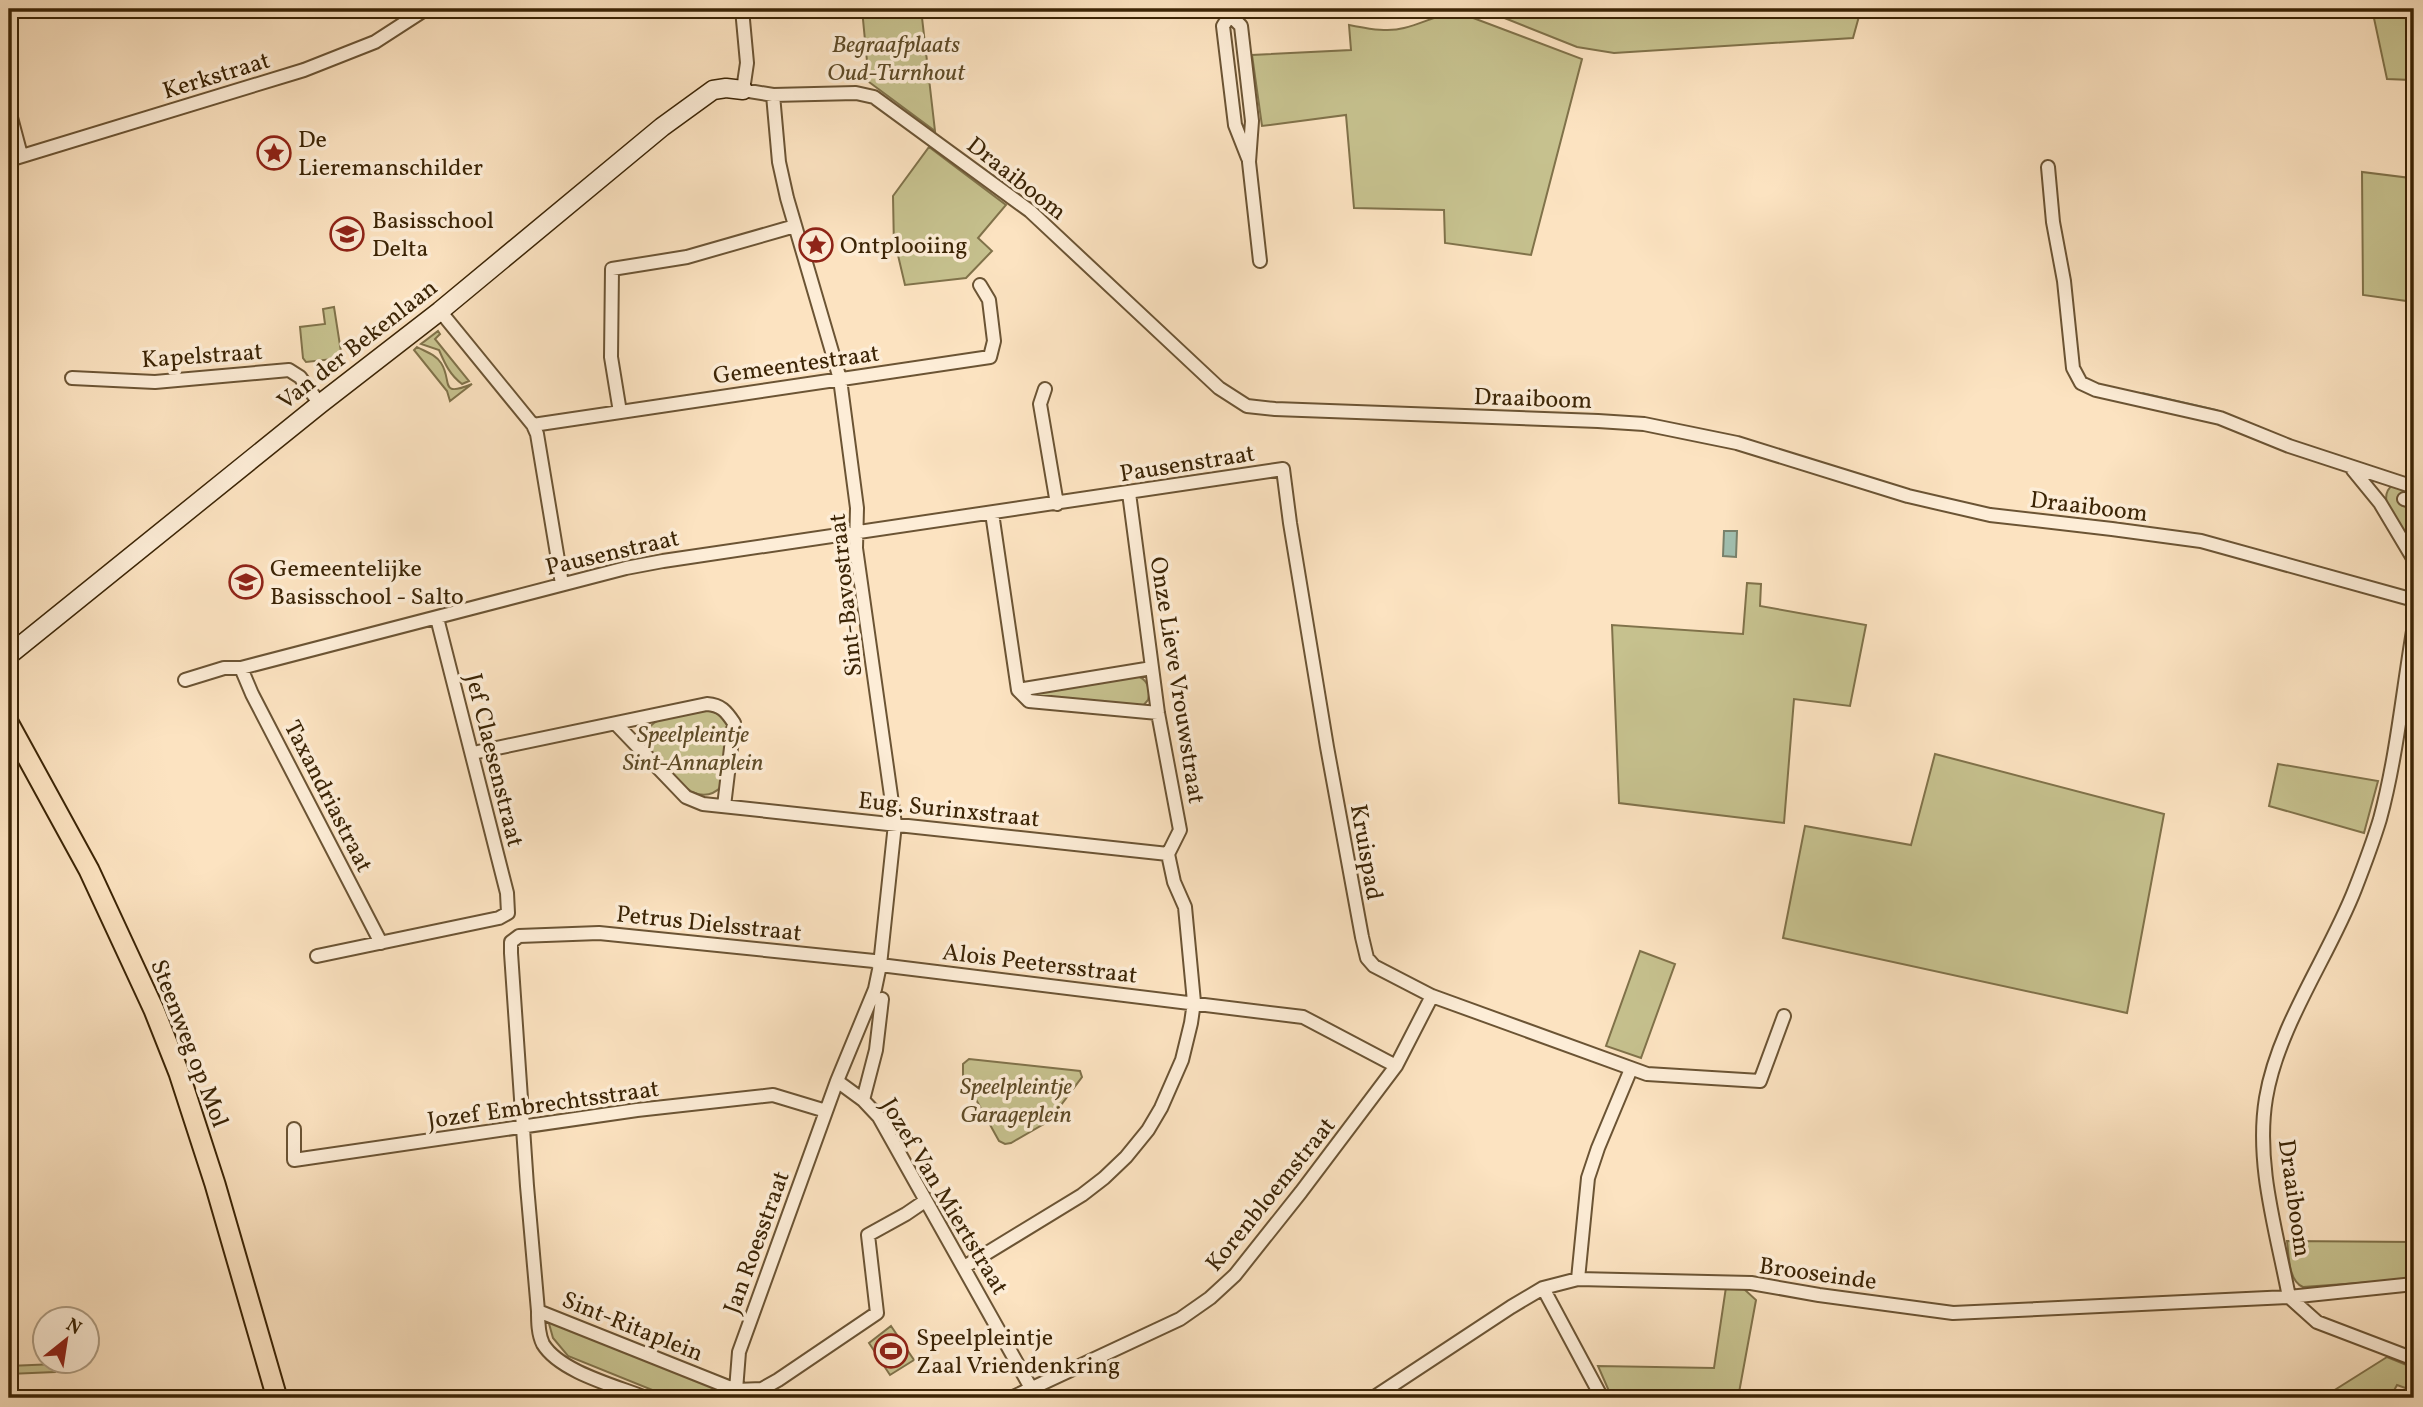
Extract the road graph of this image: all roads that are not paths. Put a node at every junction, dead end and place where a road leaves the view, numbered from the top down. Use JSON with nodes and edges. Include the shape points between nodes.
{"nodes":[{"id":1,"x":426,"y":9,"type":"edge"},
{"id":2,"x":742,"y":9,"type":"edge"},
{"id":3,"x":1229,"y":12,"type":"edge"},
{"id":4,"x":743,"y":90,"type":"junction"},
{"id":5,"x":773,"y":95,"type":"junction"},
{"id":6,"x":9,"y":110,"type":"edge"},
{"id":7,"x":15,"y":157,"type":"edge"},
{"id":8,"x":1249,"y":162,"type":"junction"},
{"id":9,"x":2048,"y":167,"type":"dead end"},
{"id":10,"x":795,"y":226,"type":"junction"},
{"id":11,"x":1259,"y":261,"type":"dead end"},
{"id":12,"x":980,"y":285,"type":"dead end"},
{"id":13,"x":440,"y":311,"type":"junction"},
{"id":14,"x":72,"y":378,"type":"dead end"},
{"id":15,"x":840,"y":379,"type":"junction"},
{"id":16,"x":1045,"y":389,"type":"dead end"},
{"id":17,"x":320,"y":404,"type":"junction"},
{"id":18,"x":620,"y":412,"type":"junction"},
{"id":19,"x":533,"y":425,"type":"junction"},
{"id":20,"x":2350,"y":467,"type":"junction"},
{"id":21,"x":1283,"y":469,"type":"joint"},
{"id":22,"x":2414,"y":486,"type":"edge"},
{"id":23,"x":1129,"y":493,"type":"junction"},
{"id":24,"x":1056,"y":504,"type":"junction"},
{"id":25,"x":992,"y":513,"type":"junction"},
{"id":26,"x":858,"y":531,"type":"junction"},
{"id":27,"x":2414,"y":559,"type":"edge"},
{"id":28,"x":562,"y":584,"type":"junction"},
{"id":29,"x":2414,"y":600,"type":"edge"},
{"id":30,"x":437,"y":618,"type":"junction"},
{"id":31,"x":2414,"y":625,"type":"edge"},
{"id":32,"x":9,"y":656,"type":"edge"},
{"id":33,"x":241,"y":668,"type":"junction"},
{"id":34,"x":1152,"y":668,"type":"junction"},
{"id":35,"x":185,"y":680,"type":"dead end"},
{"id":36,"x":1018,"y":690,"type":"junction"},
{"id":37,"x":1158,"y":712,"type":"junction"},
{"id":38,"x":9,"y":724,"type":"edge"},
{"id":39,"x":616,"y":724,"type":"junction"},
{"id":40,"x":473,"y":753,"type":"junction"},
{"id":41,"x":724,"y":806,"type":"junction"},
{"id":42,"x":895,"y":824,"type":"junction"},
{"id":43,"x":1168,"y":855,"type":"junction"},
{"id":44,"x":381,"y":943,"type":"junction"},
{"id":45,"x":317,"y":956,"type":"dead end"},
{"id":46,"x":880,"y":965,"type":"junction"},
{"id":47,"x":1432,"y":996,"type":"junction"},
{"id":48,"x":882,"y":999,"type":"dead end"},
{"id":49,"x":1194,"y":1002,"type":"junction"},
{"id":50,"x":1784,"y":1016,"type":"dead end"},
{"id":51,"x":1396,"y":1066,"type":"junction"},
{"id":52,"x":1631,"y":1069,"type":"junction"},
{"id":53,"x":836,"y":1082,"type":"junction"},
{"id":54,"x":863,"y":1100,"type":"junction"},
{"id":55,"x":826,"y":1111,"type":"junction"},
{"id":56,"x":523,"y":1128,"type":"junction"},
{"id":57,"x":294,"y":1129,"type":"dead end"},
{"id":58,"x":925,"y":1201,"type":"junction"},
{"id":59,"x":964,"y":1267,"type":"junction"},
{"id":60,"x":1578,"y":1279,"type":"junction"},
{"id":61,"x":2414,"y":1284,"type":"edge"},
{"id":62,"x":1543,"y":1288,"type":"junction"},
{"id":63,"x":2289,"y":1297,"type":"junction"},
{"id":64,"x":538,"y":1311,"type":"junction"},
{"id":65,"x":2414,"y":1360,"type":"edge"},
{"id":66,"x":1031,"y":1388,"type":"junction"},
{"id":67,"x":734,"y":1394,"type":"edge"},
{"id":68,"x":277,"y":1398,"type":"edge"},
{"id":69,"x":646,"y":1398,"type":"edge"},
{"id":70,"x":1011,"y":1398,"type":"edge"},
{"id":71,"x":1373,"y":1398,"type":"edge"},
{"id":72,"x":1602,"y":1398,"type":"edge"}],
"edges":[{"from":1,"to":7,"type":"street","name":"Kerkstraat","via":[[375,42],[304,70]]},
{"from":2,"to":4,"type":"street","via":[[747,63]]},
{"from":3,"to":8,"type":"street","via":[[1223,26],[1235,125]]},
{"from":3,"to":8,"type":"street","via":[[1241,26],[1252,121]]},
{"from":4,"to":5,"type":"street","name":"Draaiboom"},
{"from":4,"to":13,"type":"street","name":"Van der Bekenlaan","via":[[713,90]]},
{"from":5,"to":10,"type":"street","name":"Sint-Bavostraat","via":[[779,162]]},
{"from":5,"to":29,"type":"street","name":"Draaiboom","via":[[856,93],[874,97],[1030,211],[1219,388],[1247,406],[1644,424],[1737,443],[1908,496],[1990,516],[2201,541]]},
{"from":6,"to":7,"type":"street"},
{"from":8,"to":11,"type":"street"},
{"from":9,"to":20,"type":"street","via":[[2073,368],[2081,383],[2220,418]]},
{"from":10,"to":15,"type":"street","name":"Sint-Bavostraat"},
{"from":10,"to":18,"type":"street","via":[[687,257],[611,269],[611,357]]},
{"from":12,"to":15,"type":"street","name":"Gemeentestraat","via":[[989,300],[994,341],[990,357]]},
{"from":13,"to":17,"type":"street","name":"Van der Bekenlaan"},
{"from":13,"to":19,"type":"street"},
{"from":14,"to":17,"type":"street","name":"Kapelstraat","via":[[155,382],[289,370]]},
{"from":15,"to":18,"type":"street","name":"Gemeentestraat"},
{"from":15,"to":26,"type":"street","name":"Sint-Bavostraat"},
{"from":16,"to":24,"type":"street","via":[[1040,404]]},
{"from":17,"to":32,"type":"street","name":"Van der Bekenlaan"},
{"from":18,"to":19,"type":"street","name":"Gemeentestraat"},
{"from":19,"to":28,"type":"street"},
{"from":20,"to":22,"type":"street"},
{"from":20,"to":27,"type":"street","via":[[2380,503]]},
{"from":21,"to":23,"type":"street","name":"Pausenstraat"},
{"from":21,"to":47,"type":"street","name":"Kruispad","via":[[1324,734],[1367,958],[1374,967]]},
{"from":23,"to":24,"type":"street","name":"Pausenstraat"},
{"from":23,"to":34,"type":"street","name":"Onze Lieve Vrouwstraat"},
{"from":24,"to":25,"type":"street","name":"Pausenstraat"},
{"from":25,"to":26,"type":"street","name":"Pausenstraat"},
{"from":25,"to":36,"type":"street"},
{"from":26,"to":28,"type":"street","name":"Pausenstraat","via":[[663,561]]},
{"from":26,"to":42,"type":"street","name":"Sint-Bavostraat","via":[[856,548]]},
{"from":28,"to":30,"type":"street","name":"Pausenstraat"},
{"from":30,"to":33,"type":"street","name":"Pausenstraat"},
{"from":30,"to":40,"type":"street","name":"Jef Claesenstraat"},
{"from":31,"to":63,"type":"street","name":"Draaiboom","via":[[2380,818],[2354,891],[2290,1028],[2266,1100],[2264,1158]]},
{"from":33,"to":35,"type":"street","name":"Pausenstraat","via":[[224,668]]},
{"from":33,"to":44,"type":"street","name":"Taxandriastraat"},
{"from":34,"to":36,"type":"street"},
{"from":34,"to":37,"type":"street","name":"Onze Lieve Vrouwstraat"},
{"from":36,"to":37,"type":"street","via":[[1029,701]]},
{"from":37,"to":43,"type":"street","name":"Onze Lieve Vrouwstraat","via":[[1180,830]]},
{"from":38,"to":68,"type":"main road","name":"Steenweg op Mol","via":[[89,870],[154,1010],[215,1184]]},
{"from":39,"to":40,"type":"street"},
{"from":39,"to":41,"type":"street","name":"Eug. Surinxstraat","via":[[686,797]]},
{"from":39,"to":41,"type":"street","via":[[707,704],[727,711],[734,732]]},
{"from":40,"to":44,"type":"street","name":"Jef Claesenstraat","via":[[508,913]]},
{"from":41,"to":42,"type":"street","name":"Eug. Surinxstraat"},
{"from":42,"to":43,"type":"street","name":"Eug. Surinxstraat"},
{"from":42,"to":46,"type":"street","name":"Sint-Bavostraat"},
{"from":43,"to":49,"type":"street","via":[[1185,907]]},
{"from":44,"to":45,"type":"street"},
{"from":46,"to":49,"type":"street","name":"Alois Peetersstraat"},
{"from":46,"to":53,"type":"street","name":"Sint-Bavostraat","via":[[875,989]]},
{"from":46,"to":56,"type":"street","name":"Petrus Dielsstraat","via":[[599,933],[519,936],[512,942]]},
{"from":47,"to":51,"type":"street","name":"Korenbloemstraat"},
{"from":47,"to":52,"type":"street","name":"Kruispad"},
{"from":48,"to":54,"type":"street","via":[[876,1050]]},
{"from":49,"to":51,"type":"street","name":"Alois Peetersstraat","via":[[1303,1017]]},
{"from":49,"to":59,"type":"street","via":[[1182,1060],[1171,1087],[1148,1130],[1126,1157],[1082,1195]]},
{"from":50,"to":52,"type":"street","name":"Kruispad","via":[[1760,1081],[1661,1076]]},
{"from":51,"to":66,"type":"street","name":"Korenbloemstraat","via":[[1293,1203],[1235,1275],[1210,1298],[1180,1319]]},
{"from":52,"to":60,"type":"street","via":[[1588,1178]]},
{"from":53,"to":54,"type":"street","name":"Jozef Van Miertstraat"},
{"from":53,"to":55,"type":"street","name":"Jan Roesstraat"},
{"from":54,"to":58,"type":"street","name":"Jozef Van Miertstraat","via":[[879,1117]]},
{"from":55,"to":56,"type":"street","name":"Jozef Embrechtsstraat","via":[[773,1095]]},
{"from":55,"to":67,"type":"street","name":"Jan Roesstraat","via":[[738,1352]]},
{"from":56,"to":57,"type":"street","name":"Jozef Embrechtsstraat","via":[[294,1160]]},
{"from":56,"to":64,"type":"street"},
{"from":58,"to":59,"type":"street","name":"Jozef Van Miertstraat"},
{"from":58,"to":67,"type":"street","via":[[869,1235],[877,1313],[778,1380],[762,1389]]},
{"from":59,"to":66,"type":"street","name":"Jozef Van Miertstraat"},
{"from":60,"to":62,"type":"street","name":"Brooseinde"},
{"from":60,"to":63,"type":"street","name":"Brooseinde","via":[[1751,1283],[1953,1313]]},
{"from":61,"to":63,"type":"street","name":"Brooseinde"},
{"from":62,"to":71,"type":"street","name":"Brooseinde"},
{"from":62,"to":72,"type":"street"},
{"from":63,"to":65,"type":"street","via":[[2317,1322]]},
{"from":64,"to":67,"type":"street","name":"Sint-Ritaplein"},
{"from":64,"to":69,"type":"street","name":"Sint-Ritaplein","via":[[542,1342],[552,1354],[569,1367]]},
{"from":66,"to":70,"type":"street","name":"Korenbloemstraat"}]}
